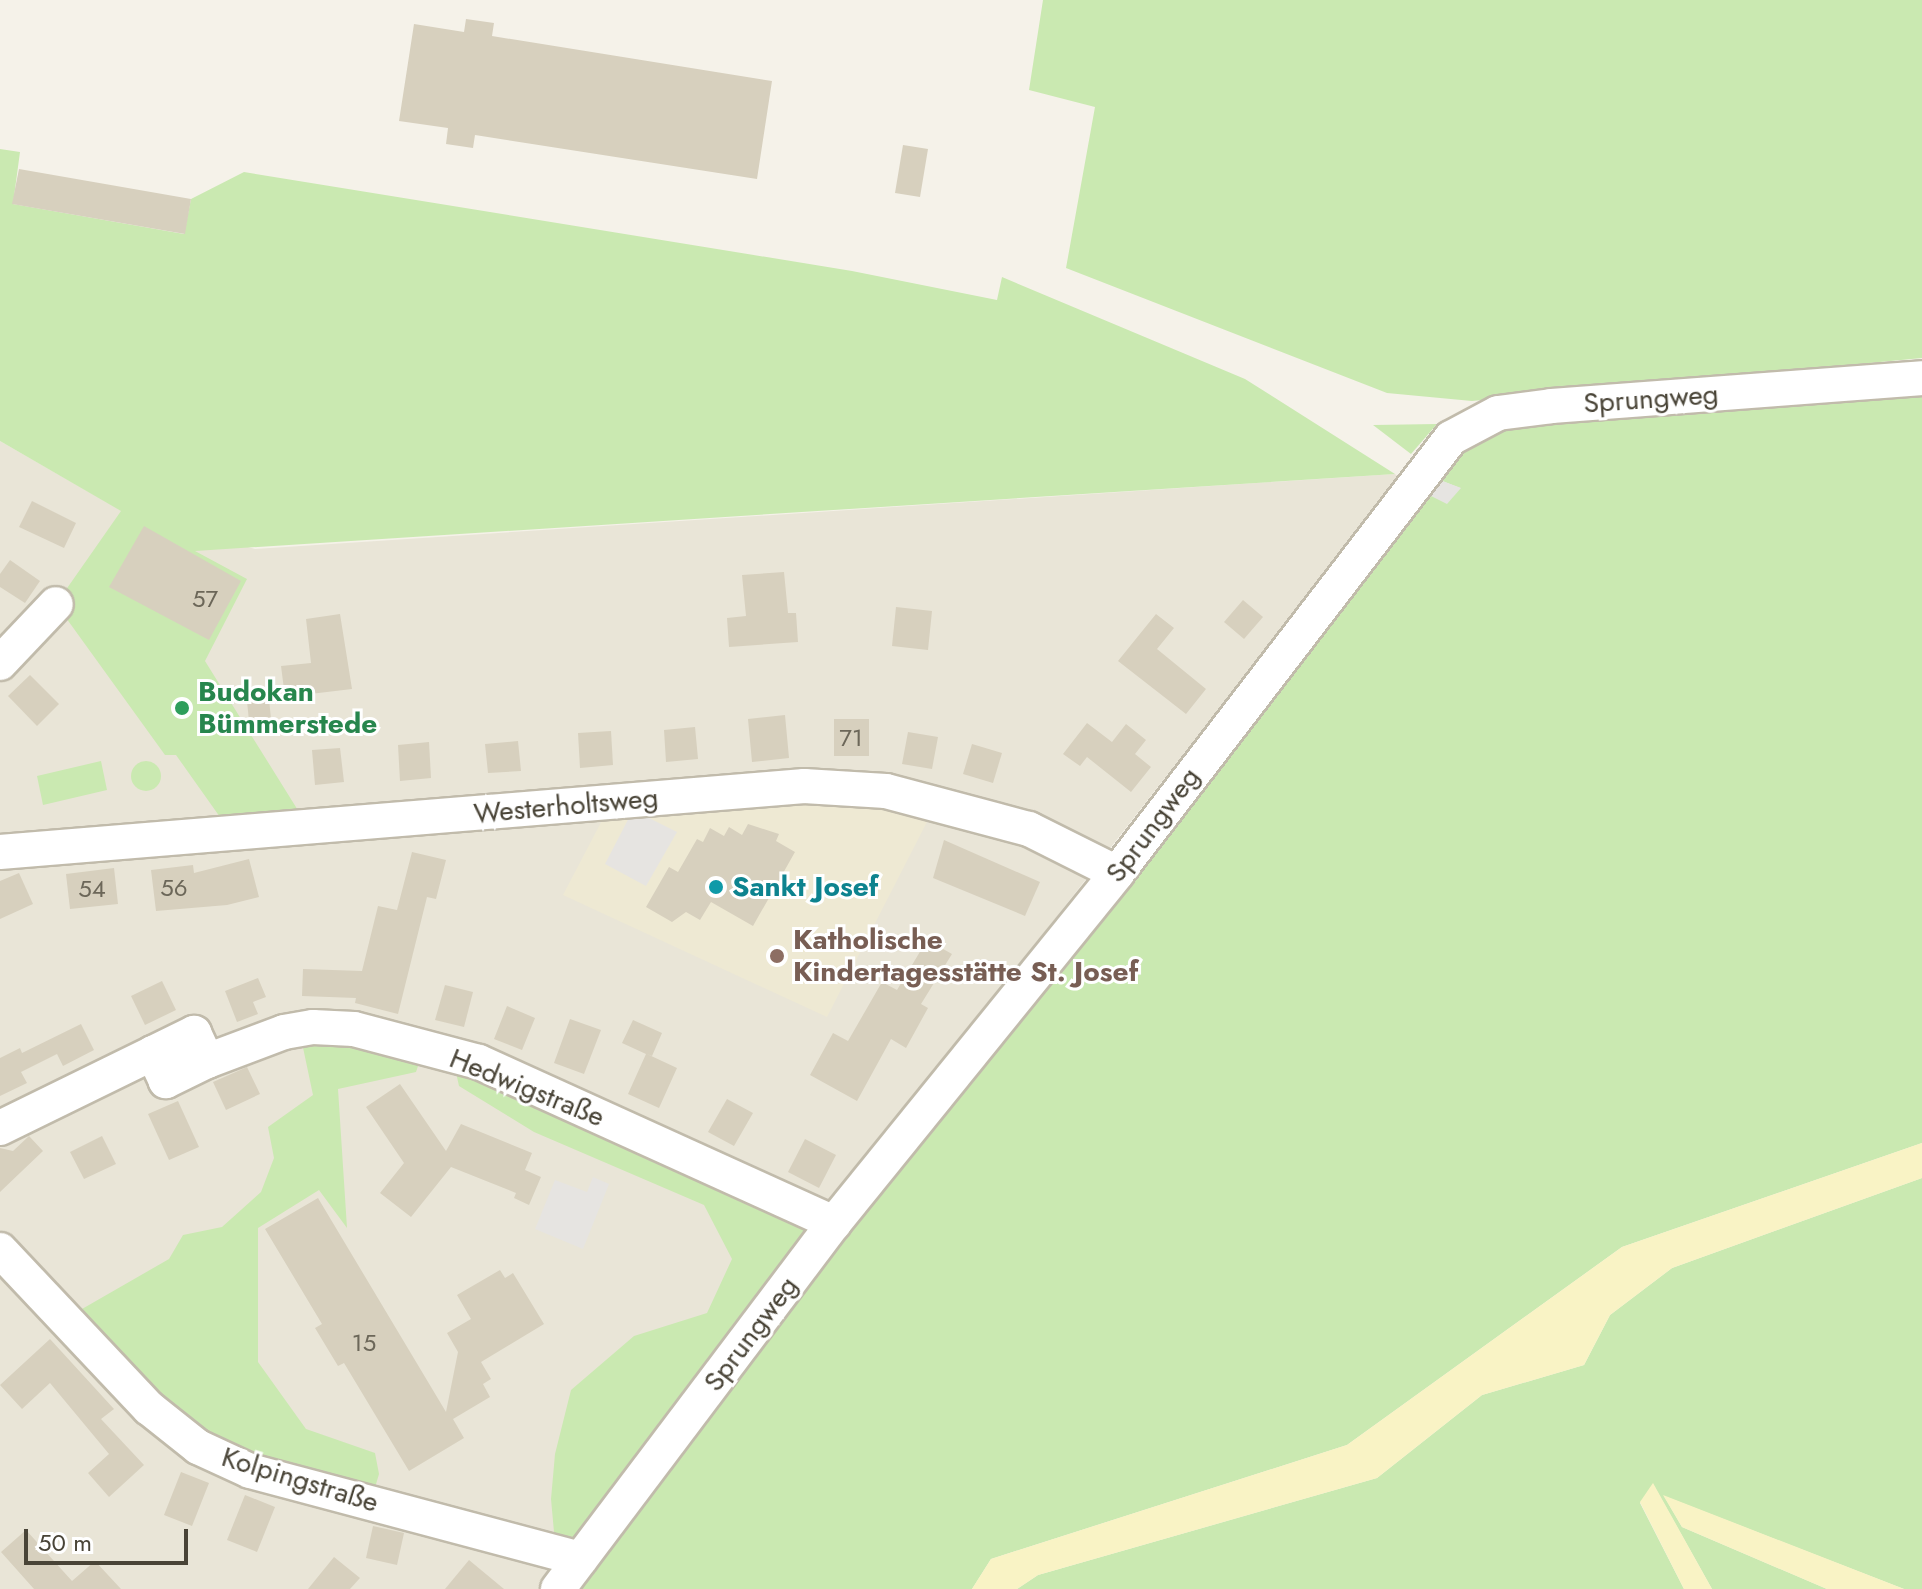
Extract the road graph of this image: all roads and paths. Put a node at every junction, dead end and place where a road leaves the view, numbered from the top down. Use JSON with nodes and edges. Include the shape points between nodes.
{"nodes":[{"id":1,"x":1922,"y":378,"type":"edge"},
{"id":2,"x":56,"y":604,"type":"dead end"},
{"id":3,"x":0,"y":663,"type":"edge"},
{"id":4,"x":0,"y":852,"type":"edge"},
{"id":5,"x":1117,"y":873,"type":"junction"},
{"id":6,"x":0,"y":1128,"type":"edge"},
{"id":7,"x":834,"y":1223,"type":"junction"},
{"id":8,"x":0,"y":1250,"type":"edge"},
{"id":9,"x":581,"y":1559,"type":"junction"},
{"id":10,"x":558,"y":1589,"type":"edge"}],
"edges":[{"from":1,"to":5,"type":"street","name":"Sprungweg","via":[[1552,406],[1498,413],[1472,423],[1410,486]]},
{"from":2,"to":3,"type":"street"},
{"from":4,"to":5,"type":"street","name":"Westerholtsweg","via":[[804,786],[886,791],[1029,829]]},
{"from":5,"to":7,"type":"street","name":"Sprungweg"},
{"from":6,"to":7,"type":"street","name":"Hedwigstraße","via":[[194,1033],[207,1061],[313,1027],[369,1033],[479,1062]]},
{"from":7,"to":9,"type":"street","name":"Sprungweg"},
{"from":8,"to":9,"type":"street","name":"Kolpingstraße","via":[[149,1408],[198,1447],[250,1471]]},
{"from":9,"to":10,"type":"street","name":"Sprungweg"}]}
